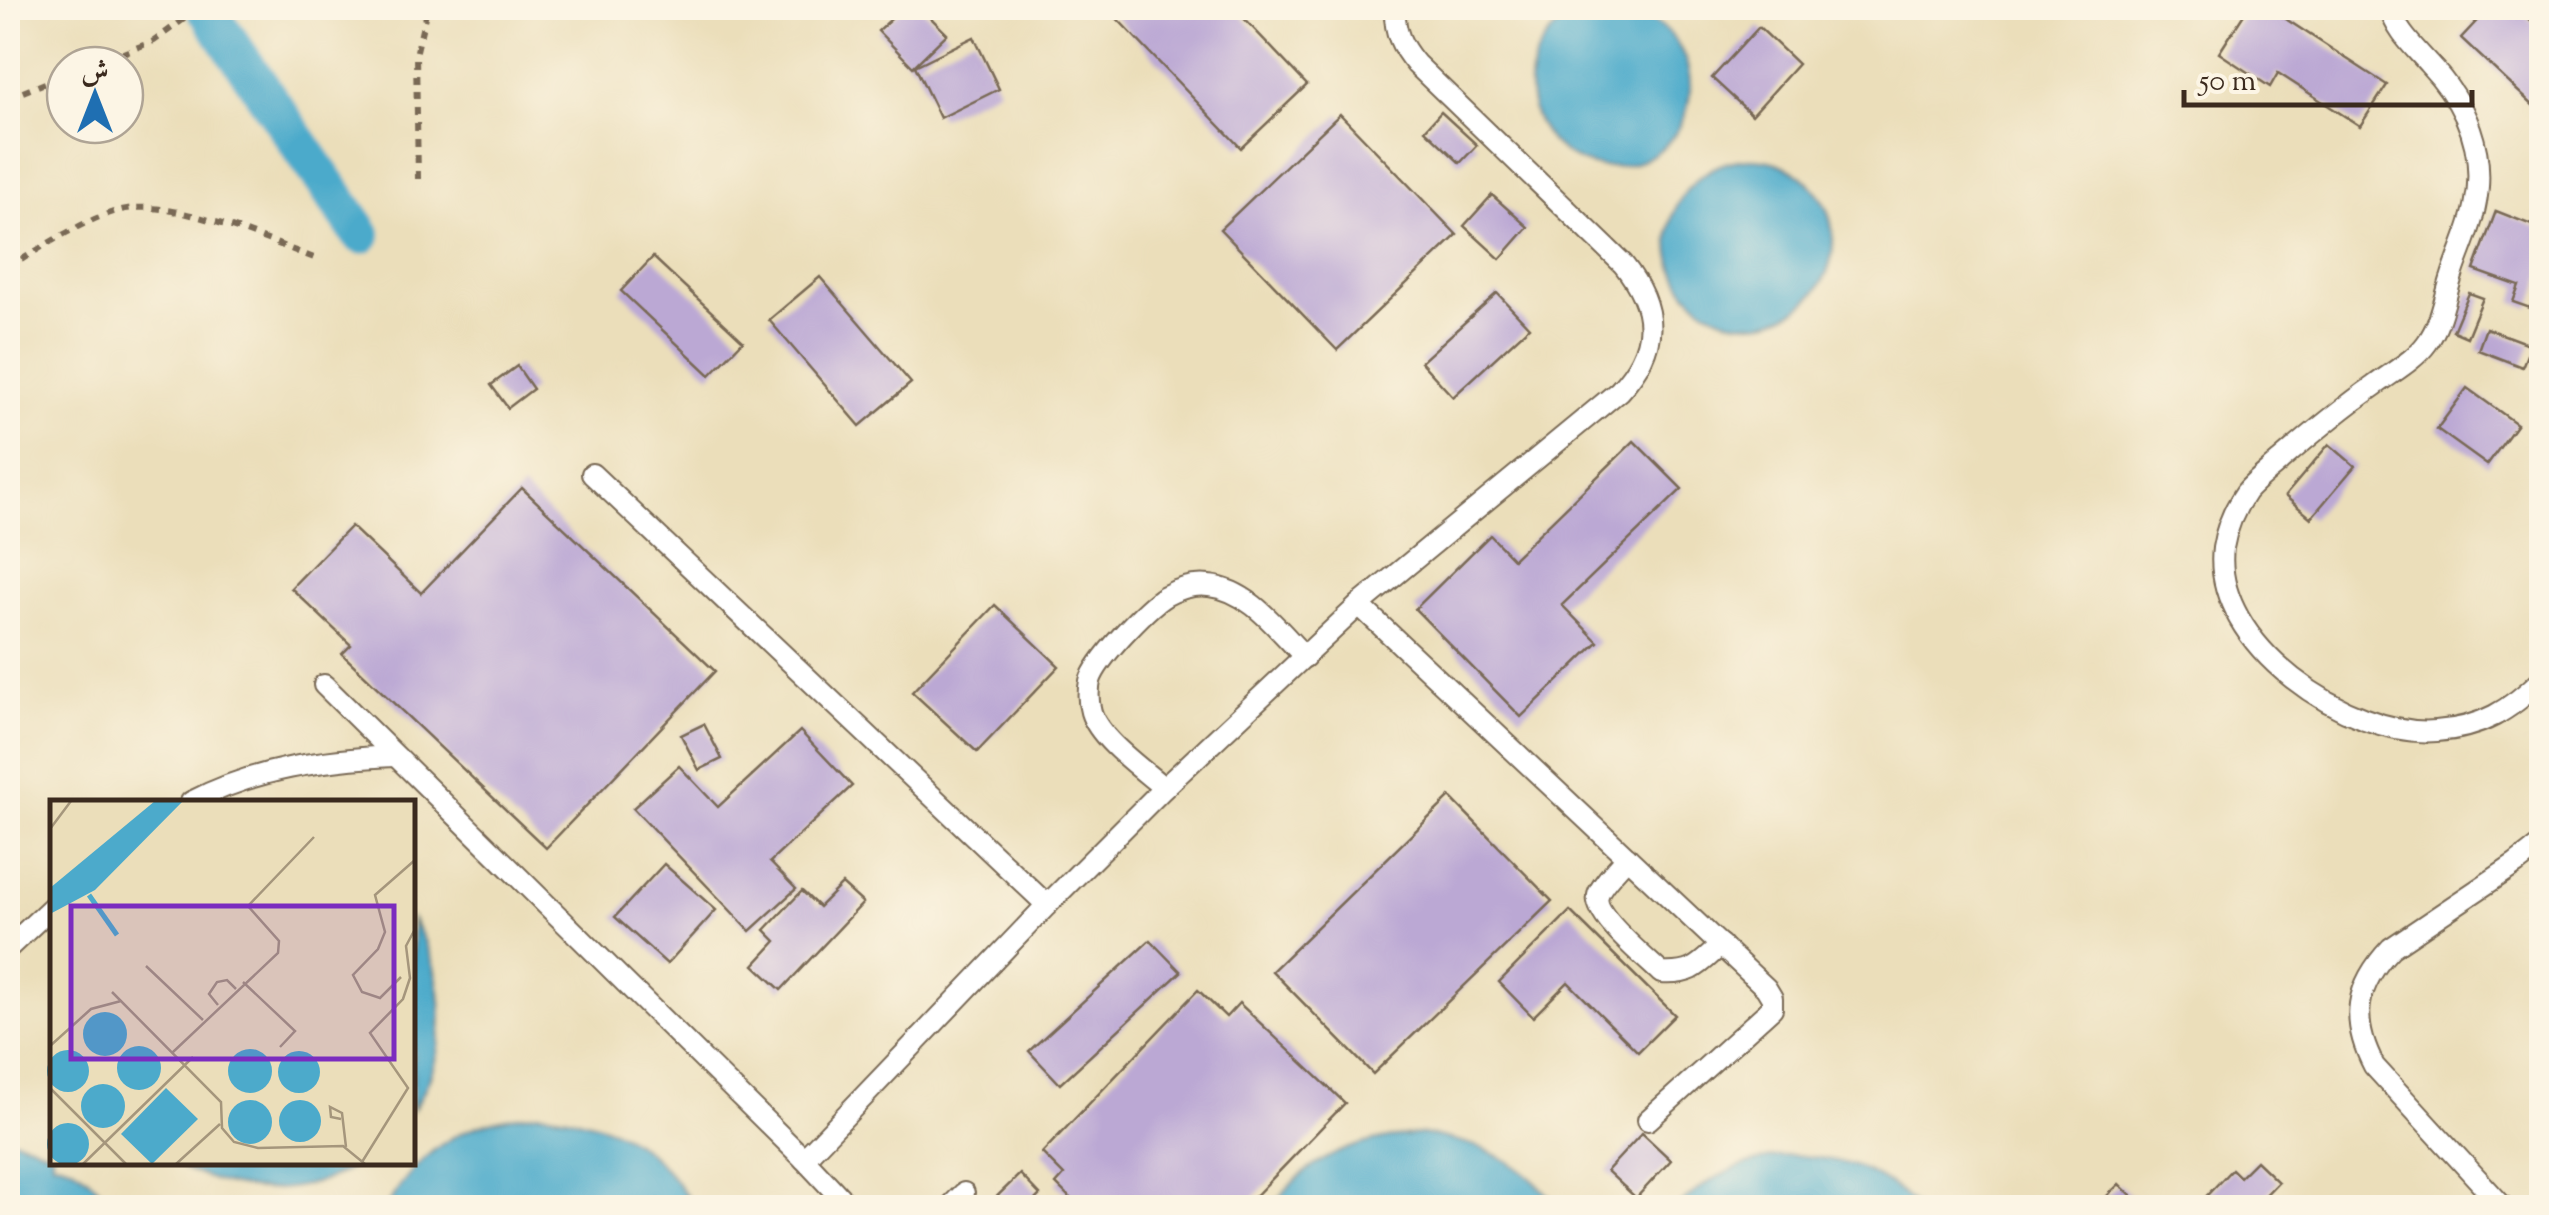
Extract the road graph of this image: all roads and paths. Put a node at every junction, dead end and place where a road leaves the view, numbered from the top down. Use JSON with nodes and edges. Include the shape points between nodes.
{"nodes":[{"id":1,"x":198,"y":8,"type":"edge"},
{"id":2,"x":427,"y":8,"type":"edge"},
{"id":3,"x":1395,"y":8,"type":"edge"},
{"id":4,"x":2390,"y":8,"type":"edge"},
{"id":5,"x":144,"y":45,"type":"edge"},
{"id":6,"x":45,"y":83,"type":"edge"},
{"id":7,"x":8,"y":98,"type":"edge"},
{"id":8,"x":418,"y":179,"type":"dead end"},
{"id":9,"x":314,"y":258,"type":"dead end"},
{"id":10,"x":8,"y":268,"type":"edge"},
{"id":11,"x":592,"y":474,"type":"dead end"},
{"id":12,"x":1360,"y":605,"type":"junction"},
{"id":13,"x":1305,"y":657,"type":"junction"},
{"id":14,"x":2542,"y":678,"type":"edge"},
{"id":15,"x":324,"y":685,"type":"dead end"},
{"id":16,"x":394,"y":756,"type":"junction"},
{"id":17,"x":1164,"y":788,"type":"junction"},
{"id":18,"x":196,"y":800,"type":"edge"},
{"id":19,"x":2542,"y":844,"type":"edge"},
{"id":20,"x":1627,"y":857,"type":"junction"},
{"id":21,"x":1047,"y":905,"type":"junction"},
{"id":22,"x":50,"y":908,"type":"edge"},
{"id":23,"x":1721,"y":945,"type":"junction"},
{"id":24,"x":8,"y":948,"type":"edge"},
{"id":25,"x":1648,"y":1120,"type":"dead end"},
{"id":26,"x":804,"y":1158,"type":"junction"},
{"id":27,"x":850,"y":1208,"type":"edge"},
{"id":28,"x":2504,"y":1208,"type":"edge"}],
"edges":[{"from":1,"to":5,"type":"path"},
{"from":2,"to":8,"type":"path","via":[[416,56]]},
{"from":3,"to":12,"type":"lane","via":[[1394,25],[1416,64],[1638,282],[1650,328],[1636,373],[1619,390]]},
{"from":4,"to":14,"type":"lane","via":[[2404,38],[2467,116],[2476,146],[2475,208],[2426,344],[2247,492],[2223,549],[2224,580],[2234,610],[2274,662],[2329,704],[2377,724],[2436,732],[2490,720]]},
{"from":6,"to":7,"type":"path"},
{"from":9,"to":10,"type":"path","via":[[213,222],[133,208],[100,217]]},
{"from":11,"to":21,"type":"lane"},
{"from":12,"to":13,"type":"lane"},
{"from":12,"to":20,"type":"lane"},
{"from":13,"to":17,"type":"lane"},
{"from":13,"to":17,"type":"lane","via":[[1229,590],[1188,587],[1151,607],[1096,668],[1088,697],[1098,726]]},
{"from":15,"to":16,"type":"lane"},
{"from":16,"to":18,"type":"lane","via":[[296,766]]},
{"from":16,"to":26,"type":"lane"},
{"from":17,"to":21,"type":"lane"},
{"from":19,"to":28,"type":"lane","via":[[2390,948],[2359,1004],[2358,1026],[2374,1066]]},
{"from":20,"to":23,"type":"lane"},
{"from":20,"to":23,"type":"lane","via":[[1598,893],[1598,903],[1661,973],[1693,970]]},
{"from":21,"to":26,"type":"lane"},
{"from":22,"to":24,"type":"lane"},
{"from":23,"to":25,"type":"lane","via":[[1766,988],[1772,1008]]},
{"from":26,"to":27,"type":"lane"}]}
